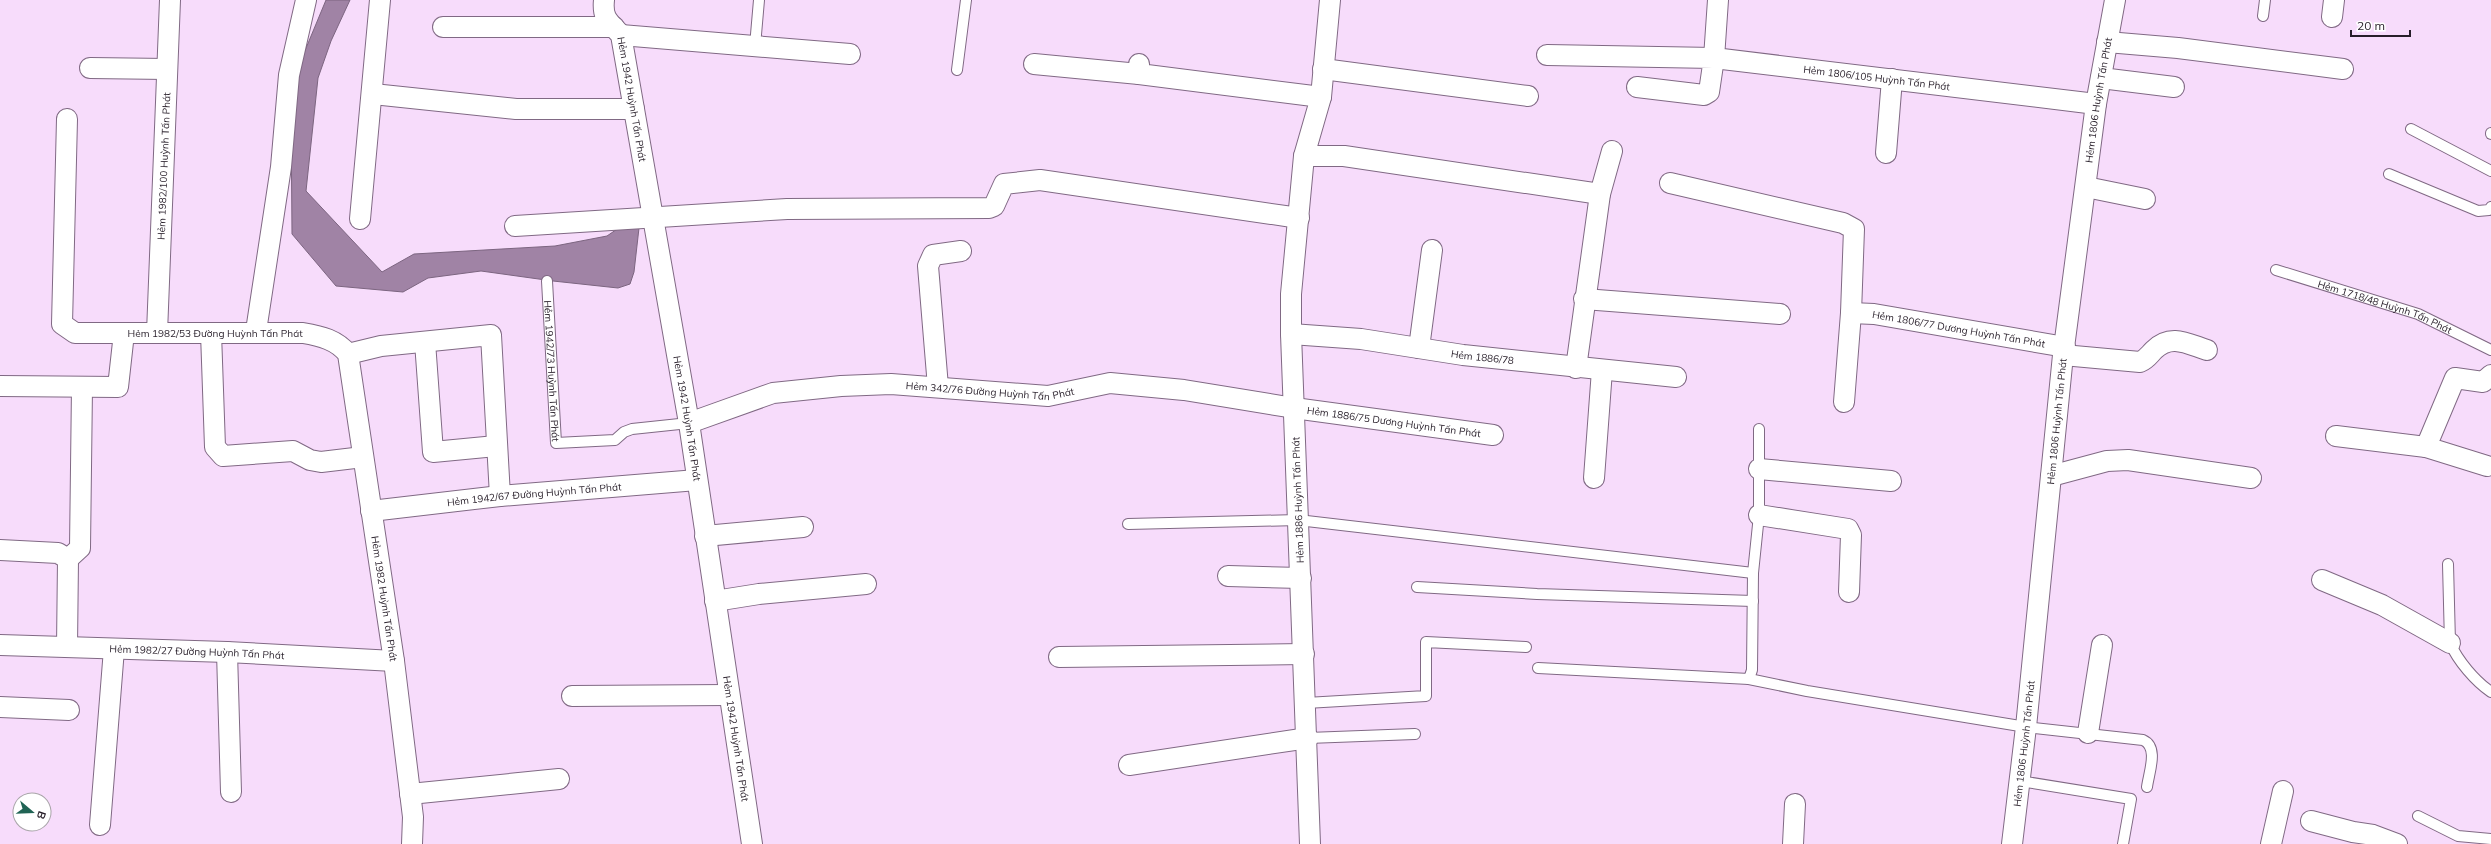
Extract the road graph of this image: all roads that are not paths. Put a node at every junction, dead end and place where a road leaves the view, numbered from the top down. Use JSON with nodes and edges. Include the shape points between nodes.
{"nodes":[{"id":1,"x":170,"y":0,"type":"edge"},
{"id":2,"x":306,"y":0,"type":"edge"},
{"id":3,"x":380,"y":0,"type":"edge"},
{"id":4,"x":604,"y":0,"type":"edge"},
{"id":5,"x":759,"y":0,"type":"edge"},
{"id":6,"x":966,"y":0,"type":"edge"},
{"id":7,"x":1330,"y":0,"type":"edge"},
{"id":8,"x":1718,"y":0,"type":"edge"},
{"id":9,"x":2115,"y":0,"type":"edge"},
{"id":10,"x":2265,"y":0,"type":"edge"},
{"id":11,"x":2263,"y":16,"type":"dead end"},
{"id":12,"x":443,"y":27,"type":"dead end"},
{"id":13,"x":618,"y":31,"type":"junction"},
{"id":14,"x":2107,"y":42,"type":"junction"},
{"id":15,"x":755,"y":46,"type":"junction"},
{"id":16,"x":850,"y":54,"type":"dead end"},
{"id":17,"x":1547,"y":55,"type":"dead end"},
{"id":18,"x":1714,"y":58,"type":"junction"},
{"id":19,"x":1034,"y":64,"type":"dead end"},
{"id":20,"x":90,"y":68,"type":"dead end"},
{"id":21,"x":167,"y":69,"type":"junction"},
{"id":22,"x":957,"y":70,"type":"dead end"},
{"id":23,"x":1323,"y":70,"type":"junction"},
{"id":24,"x":2343,"y":70,"type":"dead end"},
{"id":25,"x":2101,"y":78,"type":"junction"},
{"id":26,"x":1892,"y":79,"type":"junction"},
{"id":27,"x":1637,"y":87,"type":"dead end"},
{"id":28,"x":2174,"y":87,"type":"dead end"},
{"id":29,"x":373,"y":94,"type":"junction"},
{"id":30,"x":1528,"y":96,"type":"dead end"},
{"id":31,"x":1321,"y":97,"type":"junction"},
{"id":32,"x":2096,"y":104,"type":"junction"},
{"id":33,"x":634,"y":109,"type":"junction"},
{"id":34,"x":67,"y":119,"type":"dead end"},
{"id":35,"x":2411,"y":129,"type":"dead end"},
{"id":36,"x":1612,"y":151,"type":"dead end"},
{"id":37,"x":1886,"y":153,"type":"dead end"},
{"id":38,"x":1304,"y":156,"type":"junction"},
{"id":39,"x":2490,"y":169,"type":"edge"},
{"id":40,"x":2389,"y":174,"type":"dead end"},
{"id":41,"x":1670,"y":183,"type":"dead end"},
{"id":42,"x":2086,"y":187,"type":"junction"},
{"id":43,"x":1600,"y":194,"type":"junction"},
{"id":44,"x":2145,"y":199,"type":"dead end"},
{"id":45,"x":2491,"y":207,"type":"edge"},
{"id":46,"x":652,"y":217,"type":"junction"},
{"id":47,"x":1299,"y":218,"type":"junction"},
{"id":48,"x":360,"y":219,"type":"dead end"},
{"id":49,"x":515,"y":226,"type":"dead end"},
{"id":50,"x":1432,"y":250,"type":"dead end"},
{"id":51,"x":960,"y":251,"type":"dead end"},
{"id":52,"x":2276,"y":270,"type":"dead end"},
{"id":53,"x":547,"y":281,"type":"dead end"},
{"id":54,"x":1584,"y":299,"type":"junction"},
{"id":55,"x":1851,"y":313,"type":"junction"},
{"id":56,"x":1780,"y":314,"type":"dead end"},
{"id":57,"x":256,"y":332,"type":"junction"},
{"id":58,"x":124,"y":333,"type":"junction"},
{"id":59,"x":157,"y":333,"type":"junction"},
{"id":60,"x":211,"y":333,"type":"junction"},
{"id":61,"x":1291,"y":334,"type":"junction"},
{"id":62,"x":425,"y":342,"type":"junction"},
{"id":63,"x":1419,"y":348,"type":"junction"},
{"id":64,"x":2207,"y":350,"type":"dead end"},
{"id":65,"x":2491,"y":350,"type":"edge"},
{"id":66,"x":2064,"y":351,"type":"junction"},
{"id":67,"x":348,"y":354,"type":"junction"},
{"id":68,"x":1576,"y":368,"type":"junction"},
{"id":69,"x":1602,"y":370,"type":"junction"},
{"id":70,"x":2491,"y":375,"type":"edge"},
{"id":71,"x":1676,"y":377,"type":"dead end"},
{"id":72,"x":0,"y":386,"type":"edge"},
{"id":73,"x":82,"y":387,"type":"junction"},
{"id":74,"x":938,"y":387,"type":"junction"},
{"id":75,"x":1844,"y":402,"type":"dead end"},
{"id":76,"x":1294,"y":408,"type":"junction"},
{"id":77,"x":689,"y":423,"type":"junction"},
{"id":78,"x":1759,"y":429,"type":"dead end"},
{"id":79,"x":1493,"y":435,"type":"dead end"},
{"id":80,"x":2336,"y":436,"type":"dead end"},
{"id":81,"x":496,"y":446,"type":"junction"},
{"id":82,"x":2426,"y":446,"type":"junction"},
{"id":83,"x":363,"y":457,"type":"junction"},
{"id":84,"x":2487,"y":466,"type":"dead end"},
{"id":85,"x":1759,"y":469,"type":"junction"},
{"id":86,"x":2051,"y":476,"type":"junction"},
{"id":87,"x":1594,"y":478,"type":"dead end"},
{"id":88,"x":2251,"y":478,"type":"dead end"},
{"id":89,"x":697,"y":480,"type":"junction"},
{"id":90,"x":1891,"y":481,"type":"dead end"},
{"id":91,"x":500,"y":496,"type":"junction"},
{"id":92,"x":371,"y":511,"type":"junction"},
{"id":93,"x":1759,"y":515,"type":"junction"},
{"id":94,"x":1298,"y":520,"type":"junction"},
{"id":95,"x":1128,"y":524,"type":"dead end"},
{"id":96,"x":803,"y":527,"type":"dead end"},
{"id":97,"x":705,"y":536,"type":"junction"},
{"id":98,"x":0,"y":550,"type":"edge"},
{"id":99,"x":68,"y":559,"type":"junction"},
{"id":100,"x":2448,"y":564,"type":"dead end"},
{"id":101,"x":1753,"y":573,"type":"junction"},
{"id":102,"x":1228,"y":576,"type":"dead end"},
{"id":103,"x":1301,"y":578,"type":"junction"},
{"id":104,"x":2322,"y":580,"type":"dead end"},
{"id":105,"x":866,"y":584,"type":"dead end"},
{"id":106,"x":1417,"y":587,"type":"dead end"},
{"id":107,"x":1849,"y":592,"type":"dead end"},
{"id":108,"x":1753,"y":600,"type":"junction"},
{"id":109,"x":715,"y":602,"type":"junction"},
{"id":110,"x":0,"y":644,"type":"edge"},
{"id":111,"x":2450,"y":644,"type":"junction"},
{"id":112,"x":2102,"y":645,"type":"dead end"},
{"id":113,"x":67,"y":647,"type":"junction"},
{"id":114,"x":1526,"y":647,"type":"dead end"},
{"id":115,"x":114,"y":649,"type":"junction"},
{"id":116,"x":227,"y":652,"type":"junction"},
{"id":117,"x":1304,"y":654,"type":"junction"},
{"id":118,"x":1059,"y":657,"type":"dead end"},
{"id":119,"x":394,"y":661,"type":"junction"},
{"id":120,"x":1538,"y":668,"type":"dead end"},
{"id":121,"x":1749,"y":679,"type":"junction"},
{"id":122,"x":2491,"y":692,"type":"edge"},
{"id":123,"x":729,"y":695,"type":"junction"},
{"id":124,"x":572,"y":696,"type":"dead end"},
{"id":125,"x":1306,"y":704,"type":"junction"},
{"id":126,"x":0,"y":707,"type":"edge"},
{"id":127,"x":69,"y":710,"type":"dead end"},
{"id":128,"x":2026,"y":727,"type":"junction"},
{"id":129,"x":2088,"y":733,"type":"junction"},
{"id":130,"x":1415,"y":734,"type":"dead end"},
{"id":131,"x":1308,"y":738,"type":"junction"},
{"id":132,"x":1129,"y":765,"type":"dead end"},
{"id":133,"x":559,"y":779,"type":"dead end"},
{"id":134,"x":2020,"y":781,"type":"junction"},
{"id":135,"x":2148,"y":787,"type":"dead end"},
{"id":136,"x":2283,"y":791,"type":"dead end"},
{"id":137,"x":231,"y":792,"type":"dead end"},
{"id":138,"x":410,"y":794,"type":"junction"},
{"id":139,"x":1795,"y":804,"type":"dead end"},
{"id":140,"x":2418,"y":816,"type":"dead end"},
{"id":141,"x":2311,"y":821,"type":"dead end"},
{"id":142,"x":100,"y":825,"type":"dead end"},
{"id":143,"x":2491,"y":839,"type":"edge"},
{"id":144,"x":412,"y":844,"type":"edge"},
{"id":145,"x":752,"y":844,"type":"edge"},
{"id":146,"x":1310,"y":844,"type":"edge"},
{"id":147,"x":1793,"y":844,"type":"edge"},
{"id":148,"x":2012,"y":844,"type":"edge"},
{"id":149,"x":2123,"y":844,"type":"edge"},
{"id":150,"x":2271,"y":844,"type":"edge"},
{"id":151,"x":2397,"y":844,"type":"edge"}],
"edges":[{"from":1,"to":21,"type":"street","name":"Hẻm 1982/100 Huỳnh Tấn Phát"},
{"from":2,"to":57,"type":"street","via":[[288,75],[281,167]]},
{"from":3,"to":29,"type":"street"},
{"from":4,"to":13,"type":"street","name":"Hẻm 1942 Huỳnh Tấn Phát","via":[[602,12]]},
{"from":5,"to":15,"type":"lane"},
{"from":6,"to":22,"type":"lane"},
{"from":7,"to":23,"type":"street","name":"Hẻm 1886 Huỳnh Tấn Phát"},
{"from":8,"to":18,"type":"street"},
{"from":9,"to":14,"type":"street","name":"Hẻm 1806 Huỳnh Tấn Phát"},
{"from":10,"to":11,"type":"lane"},
{"from":12,"to":13,"type":"street"},
{"from":13,"to":15,"type":"street"},
{"from":13,"to":33,"type":"street","name":"Hẻm 1942 Huỳnh Tấn Phát"},
{"from":14,"to":24,"type":"street","via":[[2178,48]]},
{"from":14,"to":25,"type":"street","name":"Hẻm 1806 Huỳnh Tấn Phát"},
{"from":15,"to":16,"type":"street"},
{"from":17,"to":18,"type":"street","name":"Hẻm 1806/105 Huỳnh Tấn Phát"},
{"from":18,"to":26,"type":"street","name":"Hẻm 1806/105 Huỳnh Tấn Phát"},
{"from":18,"to":27,"type":"street","via":[[1709,92],[1704,95]]},
{"from":19,"to":31,"type":"street","via":[[1139,69]]},
{"from":20,"to":21,"type":"street"},
{"from":21,"to":59,"type":"street","name":"Hẻm 1982/100 Huỳnh Tấn Phát"},
{"from":23,"to":30,"type":"street"},
{"from":23,"to":31,"type":"street","name":"Hẻm 1886 Huỳnh Tấn Phát"},
{"from":25,"to":28,"type":"street"},
{"from":25,"to":32,"type":"street","name":"Hẻm 1806 Huỳnh Tấn Phát"},
{"from":26,"to":32,"type":"street","name":"Hẻm 1806/105 Huỳnh Tấn Phát"},
{"from":26,"to":37,"type":"street"},
{"from":29,"to":33,"type":"street","via":[[516,109]]},
{"from":29,"to":48,"type":"street"},
{"from":31,"to":38,"type":"street","name":"Hẻm 1886 Huỳnh Tấn Phát"},
{"from":32,"to":42,"type":"street","name":"Hẻm 1806 Huỳnh Tấn Phát"},
{"from":33,"to":46,"type":"street","name":"Hẻm 1942 Huỳnh Tấn Phát"},
{"from":34,"to":58,"type":"street","name":"Hẻm 1982/53 Đường Huỳnh Tấn Phát","via":[[62,324],[75,333]]},
{"from":35,"to":39,"type":"lane"},
{"from":36,"to":43,"type":"street"},
{"from":38,"to":43,"type":"street","via":[[1344,156]]},
{"from":38,"to":47,"type":"street","name":"Hẻm 1886 Huỳnh Tấn Phát"},
{"from":40,"to":45,"type":"lane","via":[[2478,211],[2489,210]]},
{"from":41,"to":55,"type":"street","via":[[1850,226],[1855,235]]},
{"from":42,"to":44,"type":"street"},
{"from":42,"to":66,"type":"street","name":"Hẻm 1806 Huỳnh Tấn Phát"},
{"from":43,"to":54,"type":"street"},
{"from":46,"to":47,"type":"street","via":[[787,209],[989,208],[994,206],[1004,184],[1040,180]]},
{"from":46,"to":49,"type":"street"},
{"from":46,"to":77,"type":"street","name":"Hẻm 1942 Huỳnh Tấn Phát"},
{"from":47,"to":61,"type":"street","name":"Hẻm 1886 Huỳnh Tấn Phát","via":[[1291,294]]},
{"from":50,"to":63,"type":"street"},
{"from":51,"to":74,"type":"street","via":[[933,255],[928,266]]},
{"from":52,"to":65,"type":"lane","name":"Hẻm 1718/48 Huỳnh Tấn Phát","via":[[2418,314]]},
{"from":53,"to":77,"type":"lane","name":"Hẻm 1942/73 Huỳnh Tấn Phát","via":[[556,443],[615,440],[632,429]]},
{"from":54,"to":56,"type":"street"},
{"from":54,"to":68,"type":"street"},
{"from":55,"to":66,"type":"street","name":"Hẻm 1806/77 Dương Huỳnh Tấn Phát","via":[[1874,314]]},
{"from":55,"to":75,"type":"street"},
{"from":57,"to":60,"type":"street","name":"Hẻm 1982/53 Đường Huỳnh Tấn Phát"},
{"from":57,"to":67,"type":"street","name":"Hẻm 1982/53 Đường Huỳnh Tấn Phát","via":[[303,333],[323,337],[341,346]]},
{"from":58,"to":59,"type":"street","name":"Hẻm 1982/53 Đường Huỳnh Tấn Phát"},
{"from":58,"to":73,"type":"street","via":[[118,387]]},
{"from":59,"to":60,"type":"street","name":"Hẻm 1982/53 Đường Huỳnh Tấn Phát"},
{"from":60,"to":83,"type":"street","via":[[215,447],[220,454],[223,456],[293,451],[310,460],[321,462]]},
{"from":61,"to":63,"type":"street","name":"Hẻm 1886/78","via":[[1361,339]]},
{"from":61,"to":76,"type":"street","name":"Hẻm 1886 Huỳnh Tấn Phát"},
{"from":62,"to":67,"type":"street","via":[[381,346]]},
{"from":62,"to":81,"type":"street","via":[[433,452]]},
{"from":62,"to":81,"type":"street","via":[[491,335]]},
{"from":63,"to":68,"type":"street","name":"Hẻm 1886/78"},
{"from":64,"to":66,"type":"street","name":"Hẻm 1806/77 Dương Huỳnh Tấn Phát","via":[[2172,340],[2164,342],[2147,359],[2140,362]]},
{"from":66,"to":86,"type":"street","name":"Hẻm 1806 Huỳnh Tấn Phát"},
{"from":67,"to":83,"type":"street","name":"Hẻm 1982 Huỳnh Tấn Phát"},
{"from":68,"to":69,"type":"street","name":"Hẻm 1886/78"},
{"from":69,"to":71,"type":"street","name":"Hẻm 1886/78"},
{"from":69,"to":87,"type":"street"},
{"from":70,"to":82,"type":"street","via":[[2483,382],[2454,378]]},
{"from":72,"to":73,"type":"street"},
{"from":73,"to":99,"type":"street","via":[[80,548]]},
{"from":74,"to":76,"type":"street","name":"Hẻm 342/76 Đường Huỳnh Tấn Phát","via":[[1048,396],[1110,383],[1184,390]]},
{"from":74,"to":77,"type":"street","name":"Hẻm 342/76 Đường Huỳnh Tấn Phát","via":[[891,384],[773,393]]},
{"from":76,"to":79,"type":"street","name":"Hẻm 1886/75 Dương Huỳnh Tấn Phát"},
{"from":76,"to":94,"type":"street","name":"Hẻm 1886 Huỳnh Tấn Phát"},
{"from":77,"to":89,"type":"street","name":"Hẻm 1942 Huỳnh Tấn Phát"},
{"from":78,"to":85,"type":"lane"},
{"from":80,"to":82,"type":"street"},
{"from":81,"to":91,"type":"street"},
{"from":82,"to":84,"type":"street"},
{"from":83,"to":92,"type":"street","name":"Hẻm 1982 Huỳnh Tấn Phát"},
{"from":85,"to":90,"type":"street"},
{"from":85,"to":93,"type":"lane"},
{"from":86,"to":88,"type":"street","via":[[2107,461],[2128,460]]},
{"from":86,"to":128,"type":"street","name":"Hẻm 1806 Huỳnh Tấn Phát"},
{"from":89,"to":91,"type":"street","name":"Hẻm 1942/67 Đường Huỳnh Tấn Phát"},
{"from":89,"to":97,"type":"street","name":"Hẻm 1942 Huỳnh Tấn Phát"},
{"from":91,"to":92,"type":"street","name":"Hẻm 1942/67 Đường Huỳnh Tấn Phát"},
{"from":92,"to":119,"type":"street","name":"Hẻm 1982 Huỳnh Tấn Phát"},
{"from":93,"to":101,"type":"lane"},
{"from":93,"to":107,"type":"street","via":[[1848,529],[1851,532]]},
{"from":94,"to":95,"type":"lane"},
{"from":94,"to":101,"type":"lane"},
{"from":94,"to":103,"type":"street","name":"Hẻm 1886 Huỳnh Tấn Phát"},
{"from":96,"to":97,"type":"street"},
{"from":97,"to":109,"type":"street","name":"Hẻm 1942 Huỳnh Tấn Phát"},
{"from":98,"to":99,"type":"street","via":[[58,553]]},
{"from":99,"to":113,"type":"street"},
{"from":100,"to":111,"type":"lane"},
{"from":101,"to":108,"type":"lane"},
{"from":102,"to":103,"type":"street"},
{"from":103,"to":117,"type":"street","name":"Hẻm 1886 Huỳnh Tấn Phát"},
{"from":104,"to":111,"type":"street","via":[[2382,605]]},
{"from":105,"to":109,"type":"street","via":[[759,594]]},
{"from":106,"to":108,"type":"lane","via":[[1537,594]]},
{"from":108,"to":121,"type":"lane","via":[[1752,670]]},
{"from":109,"to":123,"type":"street","name":"Hẻm 1942 Huỳnh Tấn Phát"},
{"from":110,"to":113,"type":"street","name":"Hẻm 1982/27 Đường Huỳnh Tấn Phát"},
{"from":111,"to":122,"type":"lane","via":[[2455,654]]},
{"from":112,"to":129,"type":"street"},
{"from":113,"to":115,"type":"street","name":"Hẻm 1982/27 Đường Huỳnh Tấn Phát"},
{"from":114,"to":125,"type":"lane","via":[[1426,642],[1426,696]]},
{"from":115,"to":116,"type":"street","name":"Hẻm 1982/27 Đường Huỳnh Tấn Phát"},
{"from":115,"to":142,"type":"street"},
{"from":116,"to":119,"type":"street","name":"Hẻm 1982/27 Đường Huỳnh Tấn Phát"},
{"from":116,"to":137,"type":"street"},
{"from":117,"to":118,"type":"street"},
{"from":117,"to":125,"type":"street","name":"Hẻm 1886 Huỳnh Tấn Phát"},
{"from":119,"to":138,"type":"street","name":"Hẻm 1982 Huỳnh Tấn Phát"},
{"from":120,"to":121,"type":"lane"},
{"from":121,"to":128,"type":"lane"},
{"from":123,"to":124,"type":"street"},
{"from":123,"to":145,"type":"street","name":"Hẻm 1942 Huỳnh Tấn Phát"},
{"from":125,"to":131,"type":"street","name":"Hẻm 1886 Huỳnh Tấn Phát"},
{"from":126,"to":127,"type":"street"},
{"from":128,"to":129,"type":"lane"},
{"from":128,"to":134,"type":"street","name":"Hẻm 1806 Huỳnh Tấn Phát"},
{"from":129,"to":135,"type":"lane","via":[[2149,742],[2152,749]]},
{"from":130,"to":131,"type":"lane"},
{"from":131,"to":132,"type":"street"},
{"from":131,"to":146,"type":"street","name":"Hẻm 1886 Huỳnh Tấn Phát"},
{"from":133,"to":138,"type":"street"},
{"from":134,"to":148,"type":"street","name":"Hẻm 1806 Huỳnh Tấn Phát"},
{"from":134,"to":149,"type":"lane","via":[[2131,799]]},
{"from":136,"to":150,"type":"street"},
{"from":138,"to":144,"type":"street","name":"Hẻm 1982 Huỳnh Tấn Phát","via":[[413,817]]},
{"from":139,"to":147,"type":"street"},
{"from":140,"to":143,"type":"lane","via":[[2458,836]]},
{"from":141,"to":151,"type":"street","via":[[2373,835]]}]}
